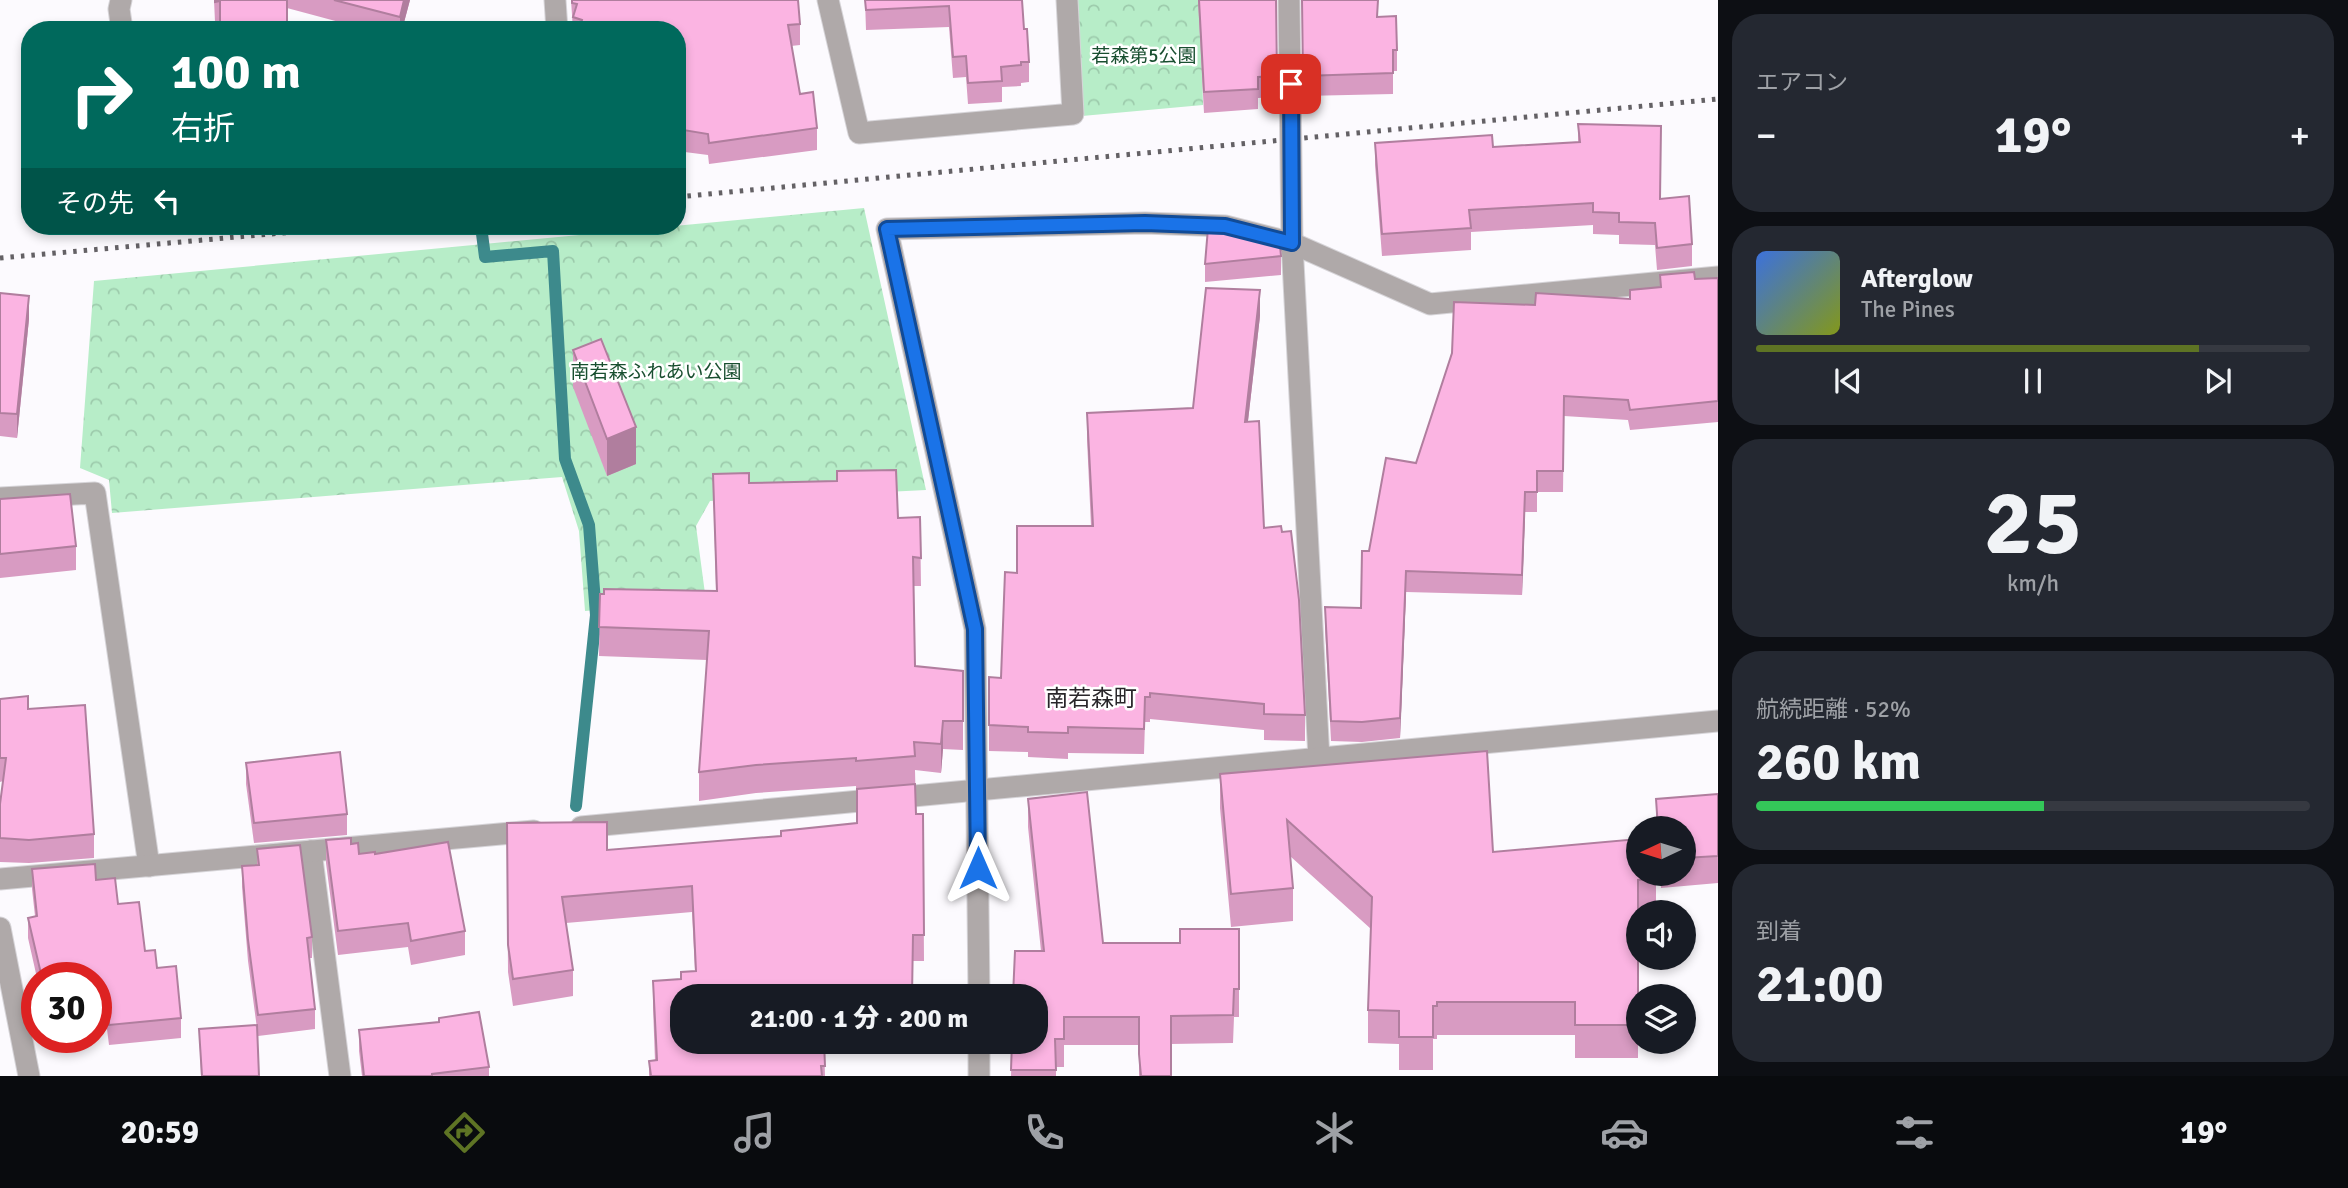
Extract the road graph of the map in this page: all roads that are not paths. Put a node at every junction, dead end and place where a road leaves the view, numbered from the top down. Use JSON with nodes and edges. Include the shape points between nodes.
{"nodes":[{"id":1,"x":121,"y":0,"type":"edge"},
{"id":2,"x":555,"y":0,"type":"edge"},
{"id":3,"x":828,"y":0,"type":"edge"},
{"id":4,"x":1067,"y":0,"type":"edge"},
{"id":5,"x":1289,"y":0,"type":"edge"},
{"id":6,"x":121,"y":21,"type":"edge"},
{"id":7,"x":557,"y":21,"type":"edge"},
{"id":8,"x":1292,"y":243,"type":"junction"},
{"id":9,"x":1718,"y":278,"type":"edge"},
{"id":10,"x":0,"y":498,"type":"edge"},
{"id":11,"x":1718,"y":721,"type":"edge"},
{"id":12,"x":1319,"y":759,"type":"junction"},
{"id":13,"x":978,"y":792,"type":"junction"},
{"id":14,"x":311,"y":851,"type":"junction"},
{"id":15,"x":149,"y":866,"type":"junction"},
{"id":16,"x":0,"y":878,"type":"edge"},
{"id":17,"x":0,"y":928,"type":"edge"},
{"id":18,"x":979,"y":984,"type":"edge"},
{"id":19,"x":979,"y":1054,"type":"edge"},
{"id":20,"x":29,"y":1076,"type":"edge"},
{"id":21,"x":340,"y":1076,"type":"edge"},
{"id":22,"x":979,"y":1076,"type":"edge"}],
"edges":[{"from":1,"to":6,"type":"street"},
{"from":2,"to":7,"type":"street"},
{"from":3,"to":4,"type":"street","via":[[859,133],[1073,114]]},
{"from":5,"to":8,"type":"street"},
{"from":8,"to":9,"type":"street","via":[[1430,304]]},
{"from":8,"to":12,"type":"street"},
{"from":8,"to":13,"type":"street","via":[[1225,226],[1145,223],[887,229],[975,629]]},
{"from":10,"to":15,"type":"street","via":[[95,493]]},
{"from":11,"to":12,"type":"street"},
{"from":12,"to":13,"type":"street"},
{"from":13,"to":14,"type":"street"},
{"from":13,"to":18,"type":"street"},
{"from":14,"to":15,"type":"street"},
{"from":14,"to":21,"type":"street"},
{"from":15,"to":16,"type":"street"},
{"from":17,"to":20,"type":"street"},
{"from":19,"to":22,"type":"street"}]}
